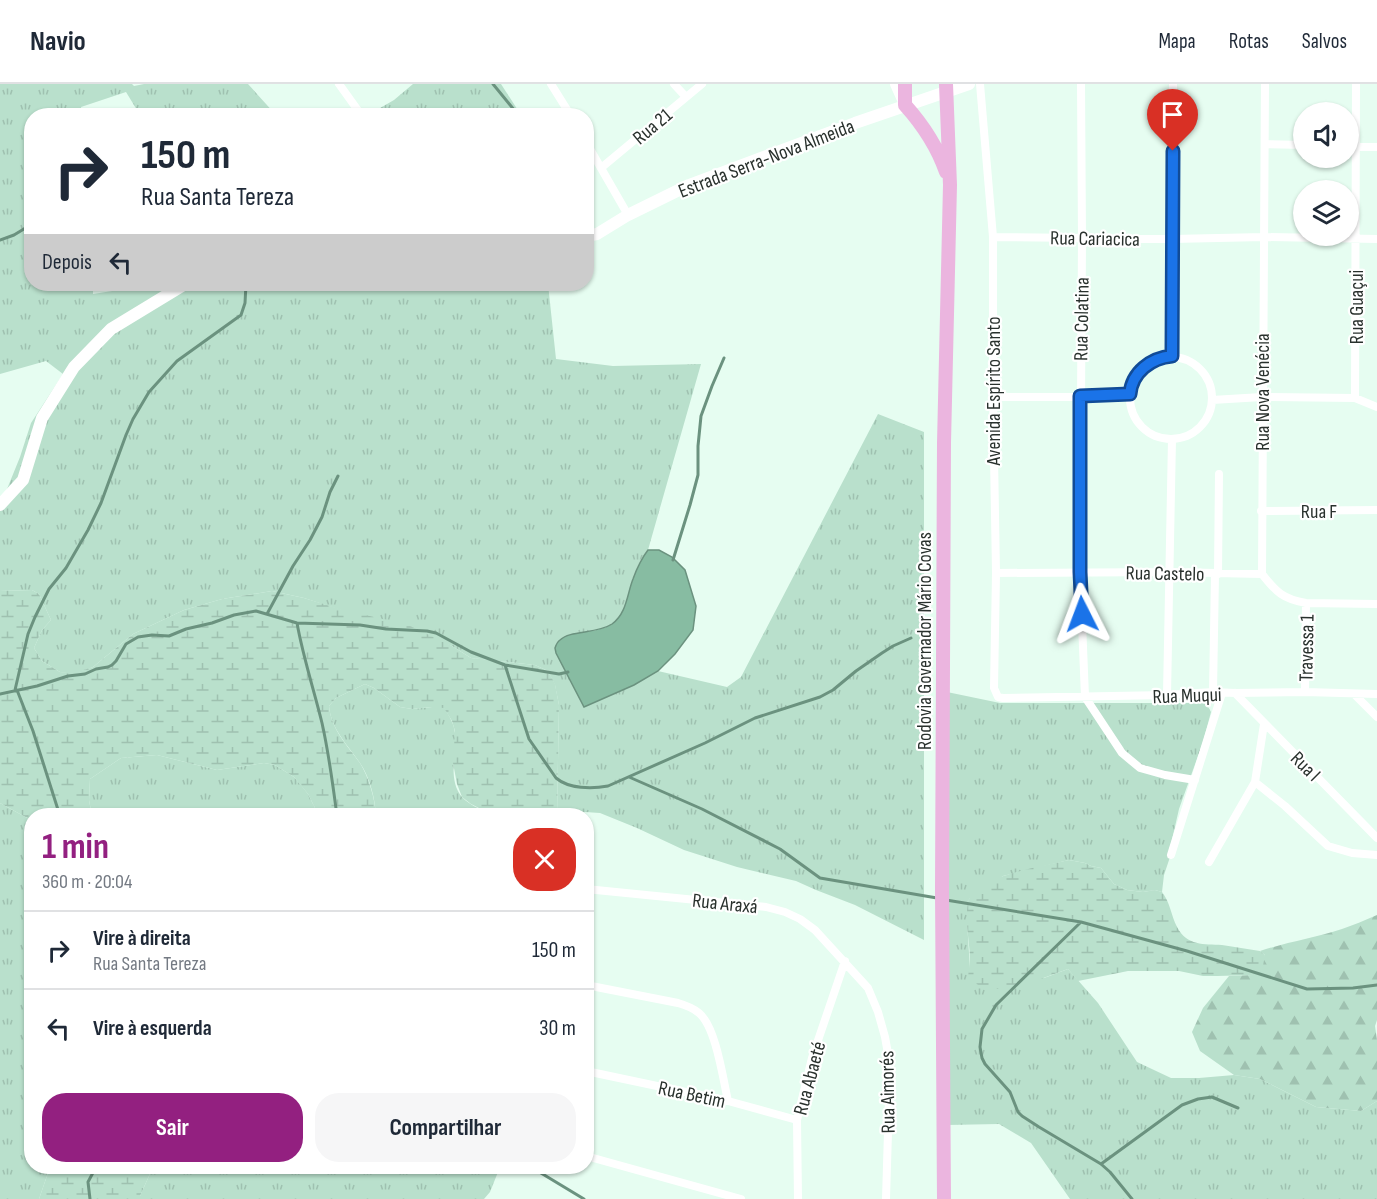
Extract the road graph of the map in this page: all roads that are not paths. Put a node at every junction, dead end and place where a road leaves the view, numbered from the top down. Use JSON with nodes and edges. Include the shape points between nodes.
{"nodes":[{"id":1,"x":339,"y":84,"type":"edge"},
{"id":2,"x":551,"y":84,"type":"edge"},
{"id":3,"x":674,"y":84,"type":"edge"},
{"id":4,"x":702,"y":84,"type":"edge"},
{"id":5,"x":896,"y":84,"type":"edge"},
{"id":6,"x":905,"y":84,"type":"edge"},
{"id":7,"x":969,"y":84,"type":"edge"},
{"id":8,"x":980,"y":84,"type":"edge"},
{"id":9,"x":1081,"y":84,"type":"edge"},
{"id":10,"x":1173,"y":84,"type":"edge"},
{"id":11,"x":1265,"y":84,"type":"edge"},
{"id":12,"x":1356,"y":84,"type":"edge"},
{"id":13,"x":949,"y":87,"type":"edge"},
{"id":14,"x":686,"y":97,"type":"junction"},
{"id":15,"x":1355,"y":102,"type":"edge"},
{"id":16,"x":905,"y":105,"type":"junction"},
{"id":17,"x":356,"y":108,"type":"edge"},
{"id":18,"x":566,"y":108,"type":"edge"},
{"id":19,"x":1264,"y":144,"type":"junction"},
{"id":20,"x":1293,"y":145,"type":"edge"},
{"id":21,"x":1359,"y":147,"type":"edge"},
{"id":22,"x":1377,"y":147,"type":"edge"},
{"id":23,"x":594,"y":156,"type":"edge"},
{"id":24,"x":601,"y":168,"type":"junction"},
{"id":25,"x":950,"y":185,"type":"junction"},
{"id":26,"x":628,"y":216,"type":"junction"},
{"id":27,"x":594,"y":235,"type":"edge"},
{"id":28,"x":993,"y":237,"type":"junction"},
{"id":29,"x":1264,"y":237,"type":"junction"},
{"id":30,"x":1082,"y":238,"type":"junction"},
{"id":31,"x":1293,"y":238,"type":"edge"},
{"id":32,"x":1172,"y":239,"type":"junction"},
{"id":33,"x":1359,"y":239,"type":"edge"},
{"id":34,"x":1377,"y":239,"type":"edge"},
{"id":35,"x":1357,"y":246,"type":"edge"},
{"id":36,"x":173,"y":291,"type":"edge"},
{"id":37,"x":1172,"y":356,"type":"junction"},
{"id":38,"x":1130,"y":394,"type":"junction"},
{"id":39,"x":1080,"y":396,"type":"junction"},
{"id":40,"x":993,"y":397,"type":"junction"},
{"id":41,"x":1262,"y":397,"type":"junction"},
{"id":42,"x":1355,"y":398,"type":"junction"},
{"id":43,"x":1212,"y":400,"type":"junction"},
{"id":44,"x":1377,"y":408,"type":"edge"},
{"id":45,"x":1172,"y":439,"type":"junction"},
{"id":46,"x":1219,"y":474,"type":"dead end"},
{"id":47,"x":0,"y":505,"type":"edge"},
{"id":48,"x":1377,"y":510,"type":"edge"},
{"id":49,"x":1262,"y":511,"type":"junction"},
{"id":50,"x":1080,"y":572,"type":"junction"},
{"id":51,"x":1169,"y":572,"type":"junction"},
{"id":52,"x":996,"y":573,"type":"junction"},
{"id":53,"x":1216,"y":574,"type":"junction"},
{"id":54,"x":1262,"y":574,"type":"junction"},
{"id":55,"x":1306,"y":603,"type":"junction"},
{"id":56,"x":1377,"y":604,"type":"edge"},
{"id":57,"x":1305,"y":692,"type":"junction"},
{"id":58,"x":1218,"y":693,"type":"junction"},
{"id":59,"x":1235,"y":693,"type":"junction"},
{"id":60,"x":1354,"y":694,"type":"junction"},
{"id":61,"x":1377,"y":694,"type":"edge"},
{"id":62,"x":1167,"y":695,"type":"junction"},
{"id":63,"x":998,"y":697,"type":"joint"},
{"id":64,"x":1085,"y":697,"type":"junction"},
{"id":65,"x":1377,"y":717,"type":"edge"},
{"id":66,"x":1264,"y":724,"type":"junction"},
{"id":67,"x":1195,"y":780,"type":"junction"},
{"id":68,"x":1255,"y":782,"type":"junction"},
{"id":69,"x":1377,"y":838,"type":"edge"},
{"id":70,"x":1171,"y":855,"type":"dead end"},
{"id":71,"x":1377,"y":855,"type":"edge"},
{"id":72,"x":1209,"y":862,"type":"dead end"},
{"id":73,"x":594,"y":890,"type":"edge"},
{"id":74,"x":845,"y":961,"type":"junction"},
{"id":75,"x":594,"y":987,"type":"edge"},
{"id":76,"x":594,"y":1073,"type":"edge"},
{"id":77,"x":728,"y":1101,"type":"junction"},
{"id":78,"x":797,"y":1120,"type":"junction"},
{"id":79,"x":594,"y":1158,"type":"edge"},
{"id":80,"x":741,"y":1199,"type":"edge"},
{"id":81,"x":798,"y":1199,"type":"edge"},
{"id":82,"x":886,"y":1199,"type":"edge"},
{"id":83,"x":944,"y":1199,"type":"edge"}],
"edges":[{"from":1,"to":17,"type":"street"},
{"from":2,"to":18,"type":"street"},
{"from":3,"to":14,"type":"street"},
{"from":4,"to":14,"type":"street","name":"Rua 21"},
{"from":5,"to":16,"type":"street"},
{"from":6,"to":16,"type":"main road"},
{"from":7,"to":13,"type":"street","name":"Estrada Serra-Nova Almeida"},
{"from":8,"to":28,"type":"street","name":"Avenida Espírito Santo"},
{"from":9,"to":30,"type":"street","name":"Rua Colatina"},
{"from":10,"to":32,"type":"street"},
{"from":11,"to":19,"type":"street","name":"Rua Nova Venécia"},
{"from":12,"to":15,"type":"street","name":"Rua Guaçui"},
{"from":13,"to":16,"type":"street","name":"Estrada Serra-Nova Almeida"},
{"from":13,"to":25,"type":"main road","name":"Rodovia Governador Mário Covas"},
{"from":14,"to":24,"type":"street","name":"Rua 21"},
{"from":16,"to":25,"type":"main road","via":[[932,140]]},
{"from":16,"to":26,"type":"street","name":"Estrada Serra-Nova Almeida","via":[[689,185]]},
{"from":19,"to":20,"type":"street"},
{"from":19,"to":29,"type":"street","name":"Rua Nova Venécia"},
{"from":21,"to":22,"type":"street"},
{"from":23,"to":24,"type":"street"},
{"from":24,"to":26,"type":"street"},
{"from":25,"to":83,"type":"main road","name":"Rodovia Governador Mário Covas","via":[[944,443]]},
{"from":26,"to":27,"type":"street","name":"Estrada Serra-Nova Almeida"},
{"from":28,"to":30,"type":"street","name":"Rua Cariacica"},
{"from":28,"to":40,"type":"street","name":"Avenida Espírito Santo"},
{"from":29,"to":31,"type":"street","name":"Rua Cariacica"},
{"from":29,"to":32,"type":"street","name":"Rua Cariacica"},
{"from":29,"to":41,"type":"street","name":"Rua Nova Venécia"},
{"from":30,"to":32,"type":"street","name":"Rua Cariacica"},
{"from":30,"to":39,"type":"street","name":"Rua Colatina"},
{"from":32,"to":37,"type":"street"},
{"from":33,"to":34,"type":"street","name":"Rua Cariacica"},
{"from":35,"to":42,"type":"street","name":"Rua Guaçui"},
{"from":36,"to":47,"type":"street","via":[[111,329],[74,367],[42,418],[23,480]]},
{"from":37,"to":38,"type":"street","via":[[1161,357],[1140,370]]},
{"from":37,"to":43,"type":"street","via":[[1192,362],[1203,372]]},
{"from":38,"to":39,"type":"street"},
{"from":38,"to":45,"type":"street","via":[[1141,427],[1158,437]]},
{"from":39,"to":40,"type":"street"},
{"from":39,"to":50,"type":"street","name":"Rua Colatina"},
{"from":40,"to":52,"type":"street","name":"Avenida Espírito Santo"},
{"from":41,"to":42,"type":"street"},
{"from":41,"to":43,"type":"street"},
{"from":41,"to":49,"type":"street","name":"Rua Nova Venécia"},
{"from":42,"to":44,"type":"street"},
{"from":43,"to":45,"type":"street","via":[[1198,430]]},
{"from":45,"to":51,"type":"street"},
{"from":46,"to":53,"type":"street"},
{"from":48,"to":49,"type":"street","name":"Rua F"},
{"from":49,"to":54,"type":"street","name":"Rua Nova Venécia"},
{"from":50,"to":51,"type":"street","name":"Rua Castelo"},
{"from":50,"to":52,"type":"street","name":"Rua Castelo"},
{"from":50,"to":64,"type":"street","name":"Rua Colatina"},
{"from":51,"to":53,"type":"street","name":"Rua Castelo"},
{"from":51,"to":62,"type":"street"},
{"from":52,"to":63,"type":"street","name":"Avenida Espírito Santo","via":[[994,688]]},
{"from":53,"to":54,"type":"street","name":"Rua Castelo"},
{"from":53,"to":58,"type":"street"},
{"from":54,"to":55,"type":"street","via":[[1278,593]]},
{"from":55,"to":56,"type":"street"},
{"from":55,"to":57,"type":"street","name":"Travessa 1"},
{"from":57,"to":59,"type":"street","name":"Rua Muqui"},
{"from":57,"to":60,"type":"street","name":"Rua Muqui"},
{"from":58,"to":59,"type":"street","name":"Rua Muqui"},
{"from":58,"to":62,"type":"street","name":"Rua Muqui"},
{"from":58,"to":67,"type":"street"},
{"from":59,"to":66,"type":"street","name":"Rua I"},
{"from":60,"to":61,"type":"street","name":"Rua Muqui"},
{"from":60,"to":65,"type":"street"},
{"from":62,"to":64,"type":"street","name":"Rua Muqui"},
{"from":63,"to":64,"type":"street","name":"Rua Muqui"},
{"from":64,"to":67,"type":"street","via":[[1122,753],[1140,768]]},
{"from":66,"to":68,"type":"street"},
{"from":66,"to":69,"type":"street","name":"Rua I"},
{"from":67,"to":70,"type":"street"},
{"from":68,"to":71,"type":"street","via":[[1328,846]]},
{"from":68,"to":72,"type":"street"},
{"from":73,"to":74,"type":"street","name":"Rua Araxá","via":[[785,912],[815,930]]},
{"from":74,"to":78,"type":"street","name":"Rua Abaeté","via":[[812,1058]]},
{"from":74,"to":82,"type":"street","name":"Rua Aimorés","via":[[868,988],[878,1012],[890,1065]]},
{"from":75,"to":77,"type":"street","via":[[678,1003],[700,1013],[714,1039]]},
{"from":76,"to":77,"type":"street","name":"Rua Betim"},
{"from":77,"to":78,"type":"street","name":"Rua Betim"},
{"from":78,"to":81,"type":"street","name":"Rua Abaeté"},
{"from":79,"to":80,"type":"street"}]}
